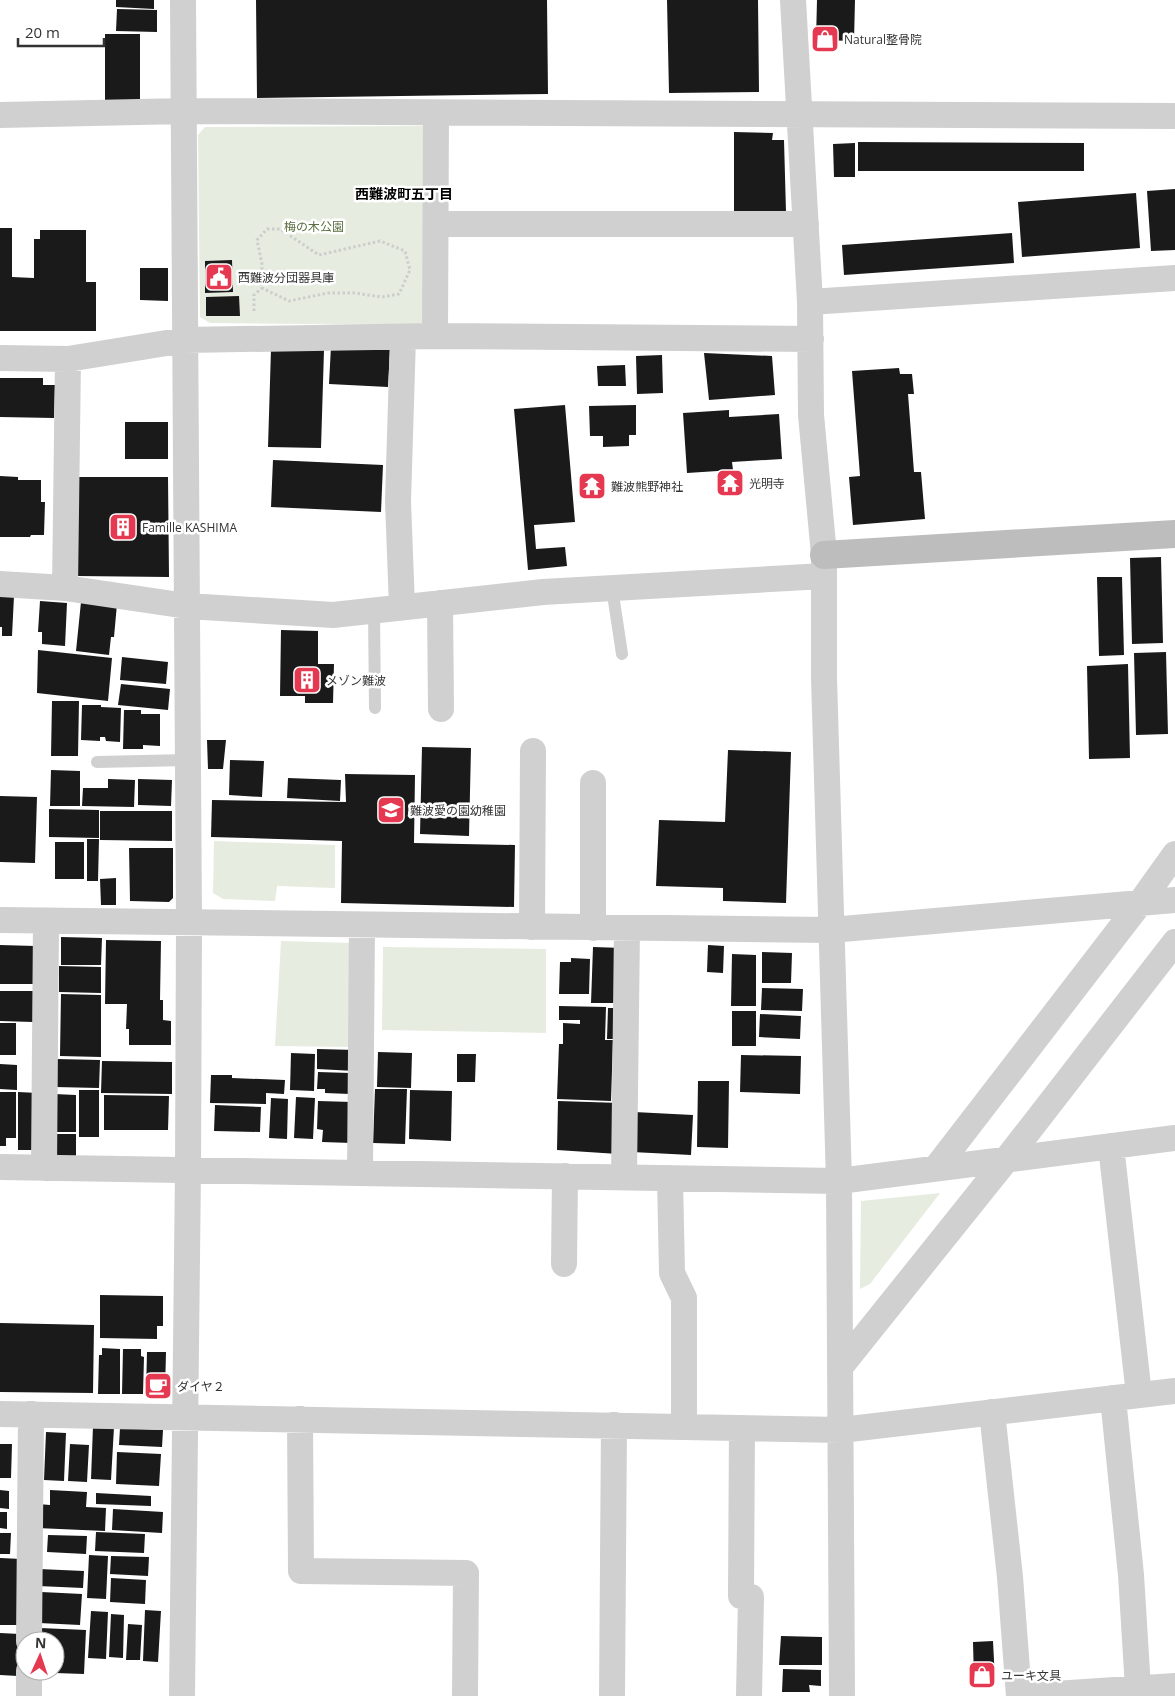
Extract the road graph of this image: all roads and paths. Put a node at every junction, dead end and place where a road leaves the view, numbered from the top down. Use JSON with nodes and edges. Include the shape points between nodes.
{"nodes":[{"id":1,"x":183,"y":0,"type":"edge"},
{"id":2,"x":792,"y":0,"type":"edge"},
{"id":3,"x":184,"y":112,"type":"junction"},
{"id":4,"x":436,"y":113,"type":"junction"},
{"id":5,"x":799,"y":114,"type":"junction"},
{"id":6,"x":0,"y":115,"type":"edge"},
{"id":7,"x":1175,"y":116,"type":"edge"},
{"id":8,"x":436,"y":224,"type":"junction"},
{"id":9,"x":806,"y":224,"type":"junction"},
{"id":10,"x":1175,"y":278,"type":"edge"},
{"id":11,"x":399,"y":294,"type":"joint"},
{"id":12,"x":810,"y":302,"type":"junction"},
{"id":13,"x":435,"y":336,"type":"junction"},
{"id":14,"x":403,"y":337,"type":"junction"},
{"id":15,"x":811,"y":339,"type":"junction"},
{"id":16,"x":185,"y":340,"type":"junction"},
{"id":17,"x":0,"y":358,"type":"edge"},
{"id":18,"x":68,"y":359,"type":"junction"},
{"id":19,"x":1175,"y":534,"type":"edge"},
{"id":20,"x":824,"y":565,"type":"junction"},
{"id":21,"x":0,"y":584,"type":"edge"},
{"id":22,"x":65,"y":588,"type":"junction"},
{"id":23,"x":612,"y":588,"type":"junction"},
{"id":24,"x":440,"y":604,"type":"junction"},
{"id":25,"x":187,"y":606,"type":"junction"},
{"id":26,"x":402,"y":607,"type":"junction"},
{"id":27,"x":374,"y":610,"type":"junction"},
{"id":28,"x":622,"y":654,"type":"dead end"},
{"id":29,"x":375,"y":708,"type":"dead end"},
{"id":30,"x":441,"y":709,"type":"dead end"},
{"id":31,"x":533,"y":751,"type":"dead end"},
{"id":32,"x":188,"y":760,"type":"junction"},
{"id":33,"x":97,"y":762,"type":"dead end"},
{"id":34,"x":593,"y":783,"type":"dead end"},
{"id":35,"x":1175,"y":854,"type":"edge"},
{"id":36,"x":1175,"y":900,"type":"edge"},
{"id":37,"x":1140,"y":903,"type":"junction"},
{"id":38,"x":0,"y":920,"type":"edge"},
{"id":39,"x":46,"y":921,"type":"junction"},
{"id":40,"x":189,"y":923,"type":"junction"},
{"id":41,"x":362,"y":925,"type":"junction"},
{"id":42,"x":532,"y":927,"type":"junction"},
{"id":43,"x":593,"y":928,"type":"junction"},
{"id":44,"x":627,"y":928,"type":"junction"},
{"id":45,"x":831,"y":930,"type":"junction"},
{"id":46,"x":1175,"y":942,"type":"edge"},
{"id":47,"x":1175,"y":1138,"type":"edge"},
{"id":48,"x":1111,"y":1146,"type":"junction"},
{"id":49,"x":1006,"y":1160,"type":"junction"},
{"id":50,"x":0,"y":1167,"type":"edge"},
{"id":51,"x":44,"y":1168,"type":"junction"},
{"id":52,"x":936,"y":1168,"type":"junction"},
{"id":53,"x":188,"y":1170,"type":"junction"},
{"id":54,"x":360,"y":1173,"type":"junction"},
{"id":55,"x":565,"y":1176,"type":"junction"},
{"id":56,"x":624,"y":1177,"type":"junction"},
{"id":57,"x":670,"y":1178,"type":"junction"},
{"id":58,"x":839,"y":1181,"type":"junction"},
{"id":59,"x":564,"y":1264,"type":"dead end"},
{"id":60,"x":840,"y":1366,"type":"junction"},
{"id":61,"x":1175,"y":1391,"type":"edge"},
{"id":62,"x":1139,"y":1395,"type":"junction"},
{"id":63,"x":1113,"y":1398,"type":"junction"},
{"id":64,"x":992,"y":1412,"type":"junction"},
{"id":65,"x":0,"y":1414,"type":"edge"},
{"id":66,"x":31,"y":1414,"type":"junction"},
{"id":67,"x":186,"y":1417,"type":"junction"},
{"id":68,"x":300,"y":1419,"type":"junction"},
{"id":69,"x":614,"y":1425,"type":"junction"},
{"id":70,"x":684,"y":1427,"type":"junction"},
{"id":71,"x":742,"y":1428,"type":"junction"},
{"id":72,"x":841,"y":1430,"type":"junction"},
{"id":73,"x":29,"y":1631,"type":"edge"},
{"id":74,"x":29,"y":1681,"type":"edge"},
{"id":75,"x":1175,"y":1686,"type":"edge"},
{"id":76,"x":1138,"y":1688,"type":"junction"},
{"id":77,"x":29,"y":1696,"type":"edge"},
{"id":78,"x":182,"y":1696,"type":"edge"},
{"id":79,"x":465,"y":1696,"type":"edge"},
{"id":80,"x":612,"y":1696,"type":"edge"},
{"id":81,"x":749,"y":1696,"type":"edge"},
{"id":82,"x":842,"y":1696,"type":"edge"},
{"id":83,"x":1019,"y":1696,"type":"edge"},
{"id":84,"x":1025,"y":1696,"type":"edge"}],
"edges":[{"from":1,"to":3,"type":"street"},
{"from":2,"to":5,"type":"street"},
{"from":3,"to":4,"type":"street"},
{"from":3,"to":6,"type":"street"},
{"from":3,"to":16,"type":"street"},
{"from":4,"to":5,"type":"street"},
{"from":4,"to":8,"type":"street"},
{"from":5,"to":7,"type":"street"},
{"from":5,"to":9,"type":"street"},
{"from":8,"to":9,"type":"street"},
{"from":8,"to":13,"type":"street"},
{"from":9,"to":12,"type":"street"},
{"from":10,"to":12,"type":"street"},
{"from":11,"to":11,"type":"path","via":[[410,270],[405,251],[397,247],[380,241],[319,255],[280,229],[267,229],[257,240],[262,288],[289,301],[328,293],[382,297]]},
{"from":12,"to":15,"type":"street"},
{"from":13,"to":14,"type":"street"},
{"from":13,"to":15,"type":"street"},
{"from":14,"to":16,"type":"street"},
{"from":14,"to":26,"type":"street","via":[[398,501]]},
{"from":15,"to":20,"type":"street","via":[[811,415]]},
{"from":16,"to":18,"type":"street"},
{"from":16,"to":25,"type":"street"},
{"from":17,"to":18,"type":"street"},
{"from":18,"to":22,"type":"street"},
{"from":19,"to":20,"type":"street"},
{"from":20,"to":23,"type":"street"},
{"from":20,"to":45,"type":"street"},
{"from":21,"to":22,"type":"street"},
{"from":22,"to":25,"type":"street"},
{"from":23,"to":24,"type":"street"},
{"from":23,"to":28,"type":"lane"},
{"from":24,"to":26,"type":"street"},
{"from":24,"to":30,"type":"street"},
{"from":25,"to":27,"type":"street","via":[[333,615]]},
{"from":25,"to":32,"type":"street"},
{"from":26,"to":27,"type":"street"},
{"from":27,"to":29,"type":"lane"},
{"from":31,"to":42,"type":"street"},
{"from":32,"to":33,"type":"lane"},
{"from":32,"to":40,"type":"street"},
{"from":34,"to":43,"type":"street"},
{"from":35,"to":37,"type":"street"},
{"from":36,"to":37,"type":"street"},
{"from":37,"to":45,"type":"street"},
{"from":37,"to":52,"type":"street"},
{"from":38,"to":39,"type":"street"},
{"from":39,"to":40,"type":"street"},
{"from":39,"to":51,"type":"street"},
{"from":40,"to":41,"type":"street"},
{"from":40,"to":53,"type":"street"},
{"from":41,"to":42,"type":"street"},
{"from":41,"to":54,"type":"street"},
{"from":42,"to":43,"type":"street"},
{"from":43,"to":44,"type":"street"},
{"from":44,"to":45,"type":"street"},
{"from":44,"to":56,"type":"street"},
{"from":45,"to":58,"type":"street"},
{"from":46,"to":49,"type":"street"},
{"from":47,"to":48,"type":"street"},
{"from":48,"to":49,"type":"street"},
{"from":48,"to":62,"type":"street"},
{"from":49,"to":52,"type":"street"},
{"from":49,"to":60,"type":"street"},
{"from":50,"to":51,"type":"street"},
{"from":51,"to":53,"type":"street"},
{"from":52,"to":58,"type":"street"},
{"from":53,"to":54,"type":"street"},
{"from":53,"to":67,"type":"street"},
{"from":54,"to":55,"type":"street"},
{"from":55,"to":56,"type":"street"},
{"from":55,"to":59,"type":"street"},
{"from":56,"to":57,"type":"street"},
{"from":57,"to":58,"type":"street"},
{"from":57,"to":70,"type":"street","via":[[672,1273],[684,1298]]},
{"from":58,"to":60,"type":"street"},
{"from":60,"to":72,"type":"street"},
{"from":61,"to":62,"type":"street"},
{"from":62,"to":63,"type":"street"},
{"from":63,"to":64,"type":"street"},
{"from":63,"to":76,"type":"street","via":[[1131,1575]]},
{"from":64,"to":72,"type":"street"},
{"from":64,"to":83,"type":"street"},
{"from":65,"to":66,"type":"street"},
{"from":66,"to":67,"type":"street"},
{"from":66,"to":73,"type":"street"},
{"from":67,"to":68,"type":"street"},
{"from":67,"to":78,"type":"street"},
{"from":68,"to":69,"type":"street"},
{"from":68,"to":79,"type":"street","via":[[301,1571],[466,1573]]},
{"from":69,"to":70,"type":"street"},
{"from":69,"to":80,"type":"street"},
{"from":70,"to":71,"type":"street"},
{"from":71,"to":72,"type":"street"},
{"from":71,"to":81,"type":"street","via":[[741,1596],[751,1597]]},
{"from":72,"to":82,"type":"street"},
{"from":74,"to":77,"type":"street"},
{"from":75,"to":76,"type":"street"},
{"from":76,"to":84,"type":"street"}]}
